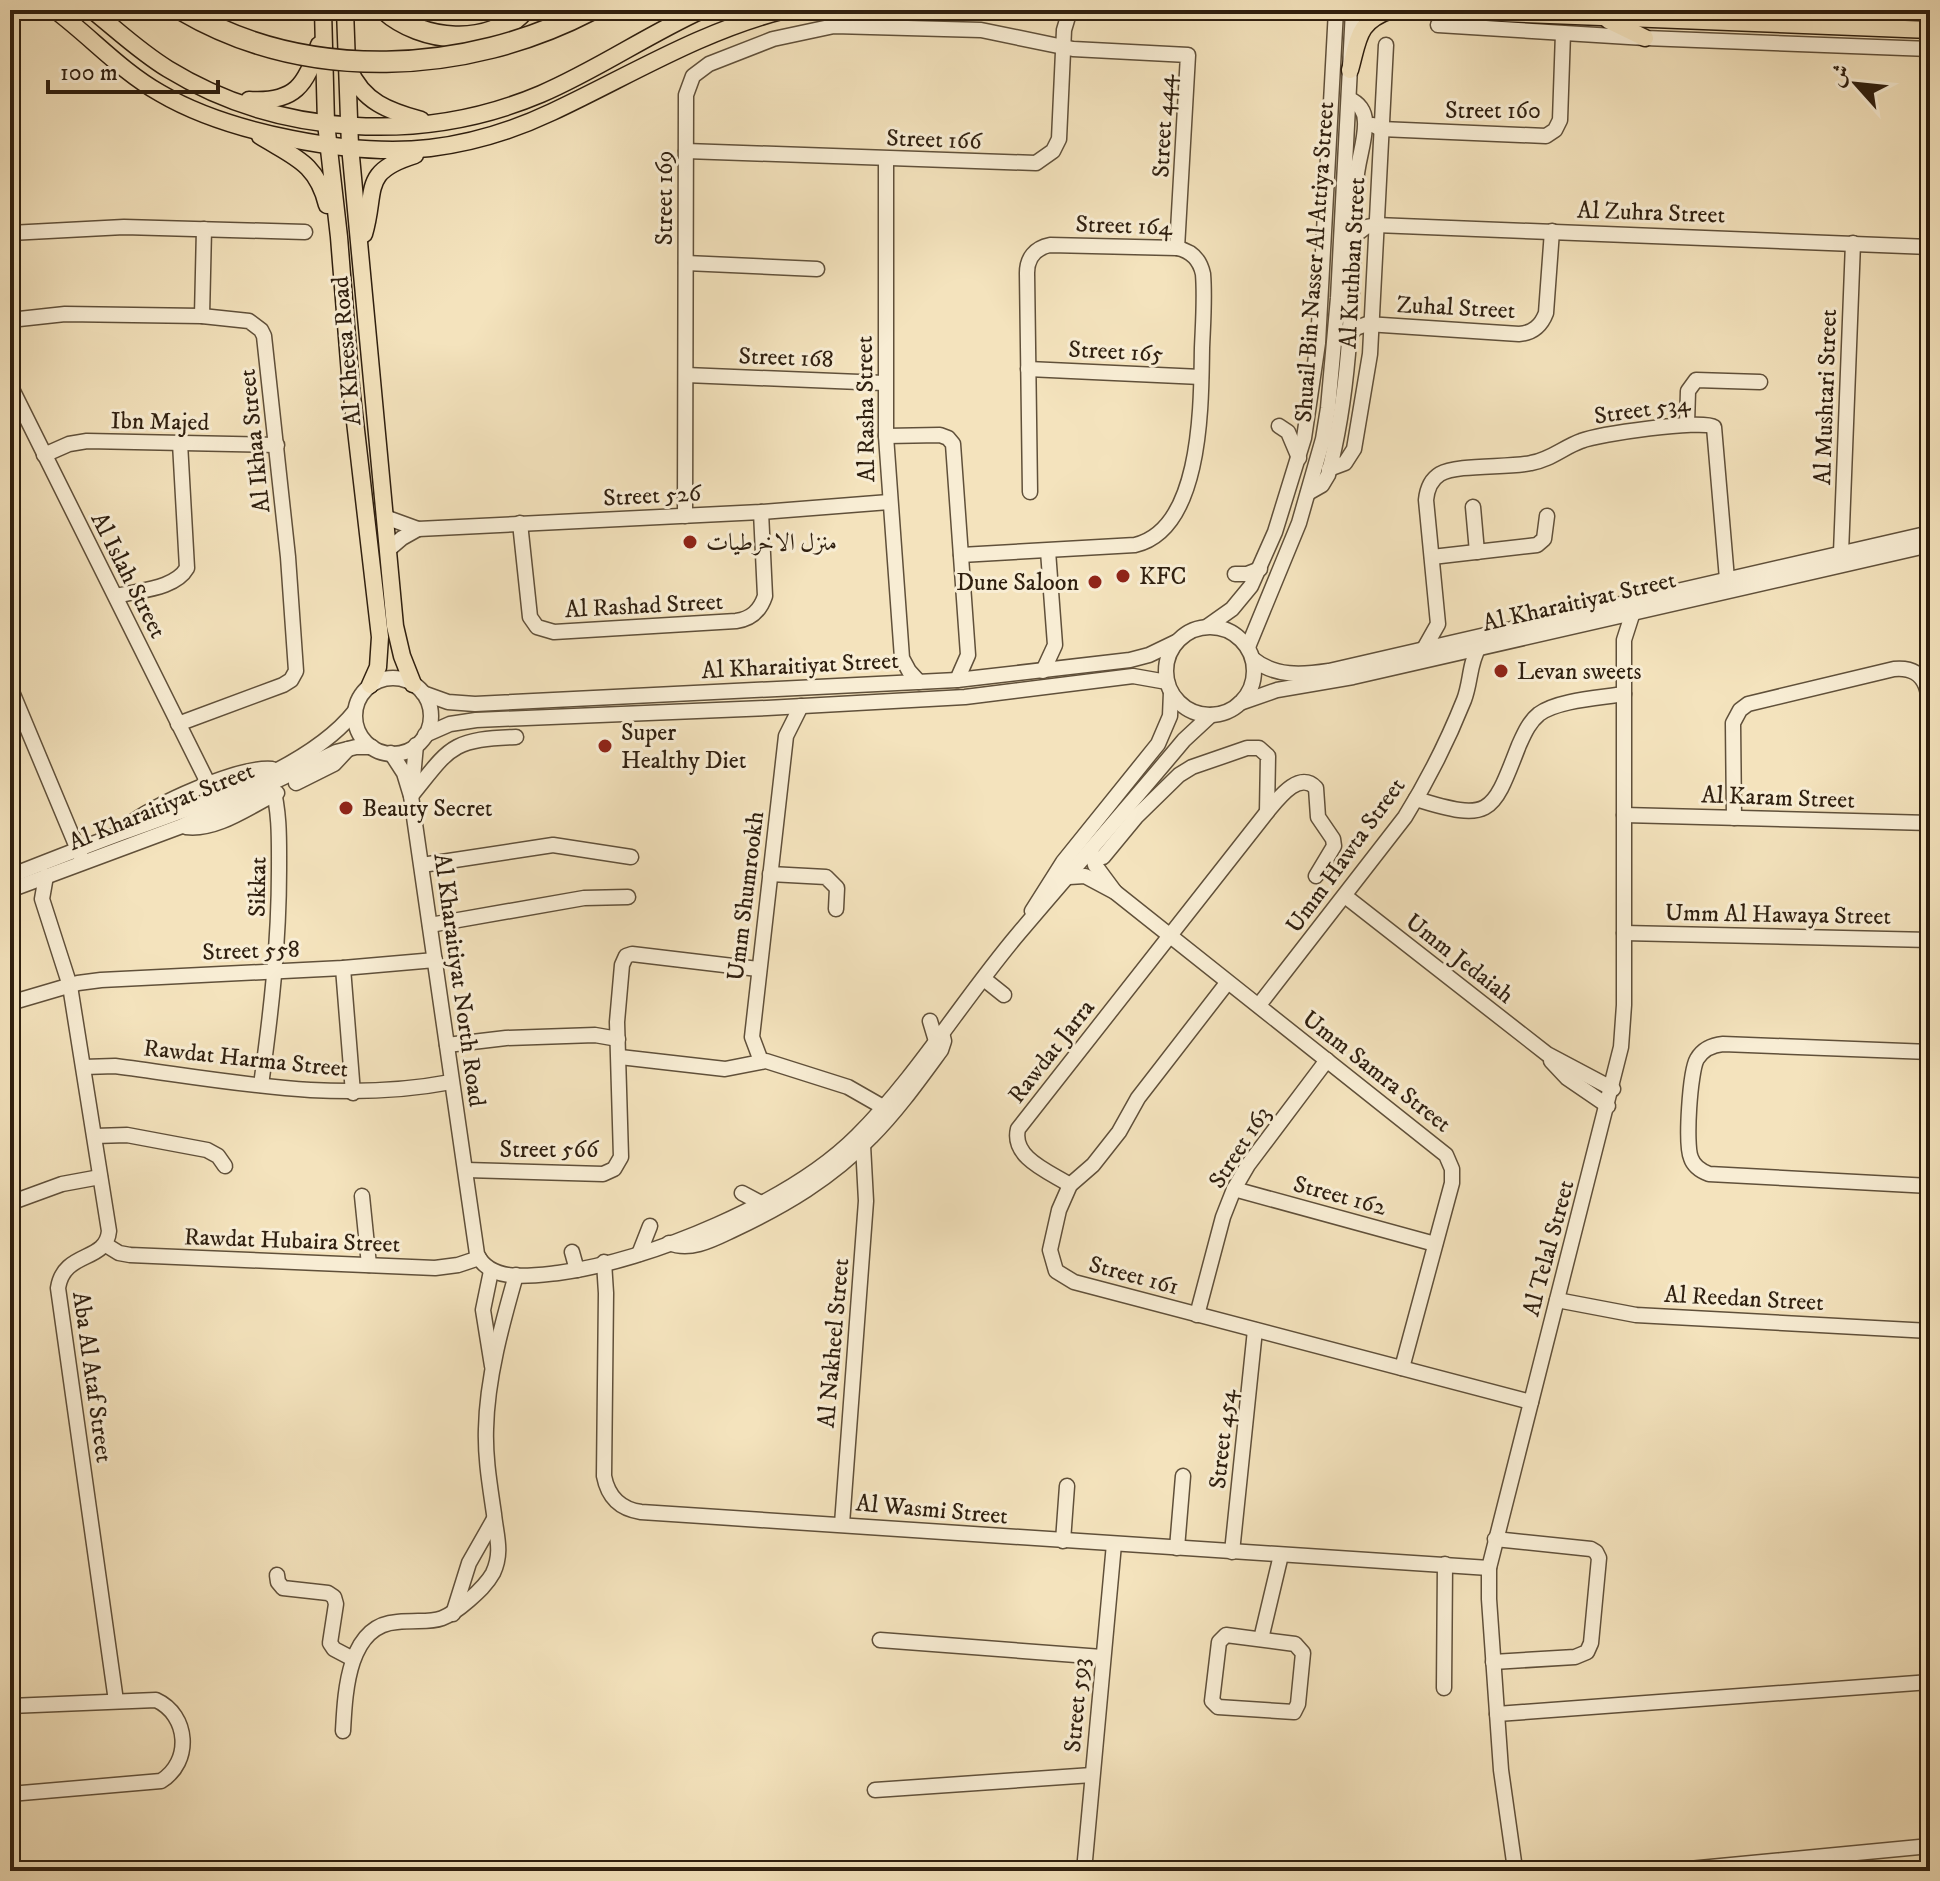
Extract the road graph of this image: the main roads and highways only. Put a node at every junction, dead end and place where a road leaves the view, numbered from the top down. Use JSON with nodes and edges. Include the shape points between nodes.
{"nodes":[{"id":1,"x":55,"y":10,"type":"edge"},
{"id":2,"x":92,"y":10,"type":"edge"},
{"id":3,"x":182,"y":10,"type":"edge"},
{"id":4,"x":323,"y":10,"type":"edge"},
{"id":5,"x":345,"y":10,"type":"edge"},
{"id":6,"x":385,"y":10,"type":"edge"},
{"id":7,"x":524,"y":10,"type":"edge"},
{"id":8,"x":591,"y":10,"type":"edge"},
{"id":9,"x":702,"y":10,"type":"edge"},
{"id":10,"x":785,"y":10,"type":"edge"},
{"id":11,"x":1391,"y":10,"type":"edge"},
{"id":12,"x":1426,"y":10,"type":"edge"},
{"id":13,"x":1906,"y":10,"type":"edge"},
{"id":14,"x":1930,"y":11,"type":"edge"},
{"id":15,"x":1604,"y":18,"type":"junction"},
{"id":16,"x":324,"y":28,"type":"junction"},
{"id":17,"x":1930,"y":30,"type":"edge"},
{"id":18,"x":1645,"y":38,"type":"road end"},
{"id":19,"x":348,"y":68,"type":"junction"},
{"id":20,"x":1350,"y":70,"type":"road end"},
{"id":21,"x":232,"y":100,"type":"junction"},
{"id":22,"x":326,"y":123,"type":"junction"},
{"id":23,"x":434,"y":123,"type":"junction"},
{"id":24,"x":349,"y":125,"type":"junction"},
{"id":25,"x":245,"y":127,"type":"junction"},
{"id":26,"x":328,"y":144,"type":"junction"},
{"id":27,"x":350,"y":146,"type":"junction"},
{"id":28,"x":432,"y":148,"type":"junction"},
{"id":29,"x":339,"y":237,"type":"junction"},
{"id":30,"x":361,"y":243,"type":"junction"},
{"id":31,"x":370,"y":685,"type":"road end"},
{"id":32,"x":418,"y":689,"type":"road end"}],
"edges":[{"from":1,"to":25,"type":"main road","via":[[157,92]]},
{"from":2,"to":21,"type":"main road","via":[[168,70]]},
{"from":3,"to":8,"type":"highway","bridge":true,"via":[[268,46],[390,62],[492,49]]},
{"from":4,"to":16,"type":"main road","name":"Al Kheesa Road"},
{"from":5,"to":19,"type":"main road","name":"Al Kheesa Road"},
{"from":6,"to":7,"type":"highway","via":[[413,28],[451,37],[493,29]]},
{"from":9,"to":23,"type":"main road","via":[[543,93],[490,112]]},
{"from":10,"to":28,"type":"main road","via":[[697,40],[522,125]]},
{"from":11,"to":20,"type":"main road","via":[[1362,29]]},
{"from":12,"to":15,"type":"main road"},
{"from":13,"to":14,"type":"main road"},
{"from":15,"to":17,"type":"main road"},
{"from":15,"to":18,"type":"main road"},
{"from":16,"to":21,"type":"main road","via":[[310,72],[295,91],[270,101]]},
{"from":16,"to":22,"type":"main road","name":"Al Kheesa Road"},
{"from":19,"to":23,"type":"main road","via":[[371,101]]},
{"from":19,"to":24,"type":"main road","name":"Al Kheesa Road"},
{"from":21,"to":22,"type":"main road"},
{"from":22,"to":24,"type":"main road"},
{"from":22,"to":26,"type":"main road","name":"Al Kheesa Road"},
{"from":23,"to":24,"type":"main road"},
{"from":24,"to":27,"type":"main road","name":"Al Kheesa Road"},
{"from":25,"to":26,"type":"main road"},
{"from":25,"to":29,"type":"main road","via":[[296,156],[314,173]]},
{"from":26,"to":27,"type":"main road"},
{"from":26,"to":29,"type":"main road","name":"Al Kheesa Road"},
{"from":27,"to":28,"type":"main road"},
{"from":27,"to":30,"type":"main road","name":"Al Kheesa Road"},
{"from":28,"to":30,"type":"main road","via":[[391,163],[377,177]]},
{"from":29,"to":31,"type":"main road","name":"Al Kheesa Road","via":[[380,637],[380,657]]},
{"from":30,"to":32,"type":"main road","name":"Al Kheesa Road","via":[[395,626]]}]}
